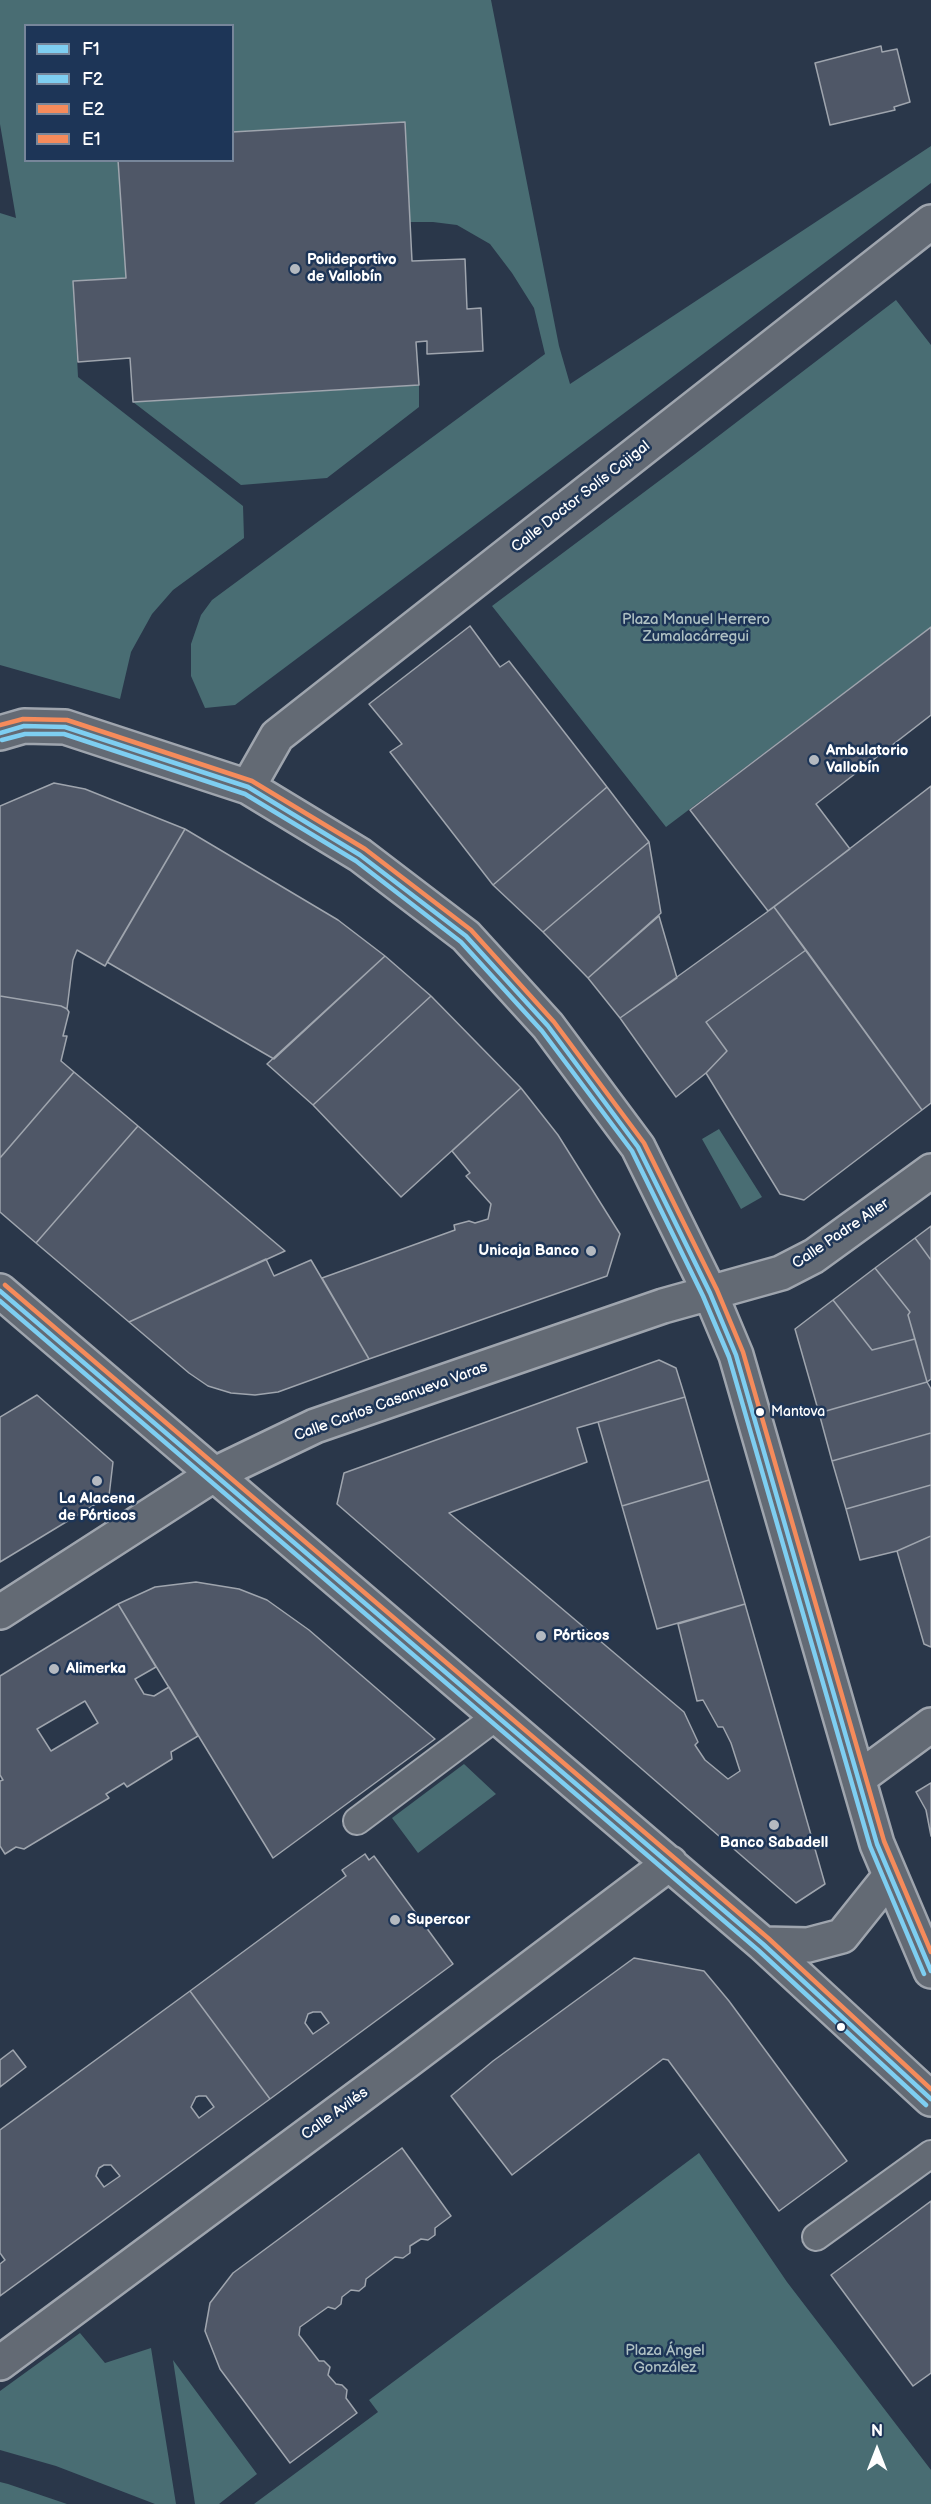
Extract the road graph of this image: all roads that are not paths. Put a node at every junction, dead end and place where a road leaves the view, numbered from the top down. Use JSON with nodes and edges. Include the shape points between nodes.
{"nodes":[{"id":1,"x":931,"y":222,"type":"edge"},
{"id":2,"x":0,"y":734,"type":"edge"},
{"id":3,"x":248,"y":787,"type":"junction"},
{"id":4,"x":931,"y":1171,"type":"edge"},
{"id":5,"x":0,"y":1291,"type":"edge"},
{"id":6,"x":710,"y":1293,"type":"junction"},
{"id":7,"x":213,"y":1475,"type":"junction"},
{"id":8,"x":0,"y":1612,"type":"edge"},
{"id":9,"x":497,"y":1716,"type":"junction"},
{"id":10,"x":931,"y":1725,"type":"edge"},
{"id":11,"x":859,"y":1778,"type":"junction"},
{"id":12,"x":357,"y":1821,"type":"dead end"},
{"id":13,"x":669,"y":1863,"type":"junction"},
{"id":14,"x":890,"y":1876,"type":"junction"},
{"id":15,"x":763,"y":1944,"type":"junction"},
{"id":16,"x":931,"y":1971,"type":"edge"},
{"id":17,"x":931,"y":2099,"type":"edge"},
{"id":18,"x":931,"y":2154,"type":"edge"},
{"id":19,"x":816,"y":2237,"type":"dead end"},
{"id":20,"x":0,"y":2363,"type":"edge"}],
"edges":[{"from":1,"to":3,"type":"street","name":"Calle Doctor Solís Cajigal","via":[[277,736]]},
{"from":2,"to":3,"type":"street","via":[[24,726],[65,727]]},
{"from":3,"to":6,"type":"street","via":[[360,855],[466,936],[496,968],[548,1026],[638,1148]]},
{"from":4,"to":6,"type":"street","name":"Calle Padre Aller","via":[[814,1256],[781,1273]]},
{"from":5,"to":7,"type":"street"},
{"from":6,"to":7,"type":"street","name":"Calle Carlos Casanueva Varas","via":[[315,1426]]},
{"from":6,"to":11,"type":"street","via":[[736,1355]]},
{"from":7,"to":8,"type":"street","name":"Calle Carlos Casanueva Varas"},
{"from":7,"to":9,"type":"street"},
{"from":9,"to":12,"type":"lane"},
{"from":9,"to":13,"type":"street"},
{"from":10,"to":11,"type":"street"},
{"from":11,"to":14,"type":"street"},
{"from":13,"to":15,"type":"street"},
{"from":13,"to":20,"type":"street","name":"Calle Avilés"},
{"from":14,"to":15,"type":"street","via":[[842,1936],[808,1945]]},
{"from":14,"to":16,"type":"street"},
{"from":15,"to":17,"type":"street"},
{"from":18,"to":19,"type":"lane"}]}
